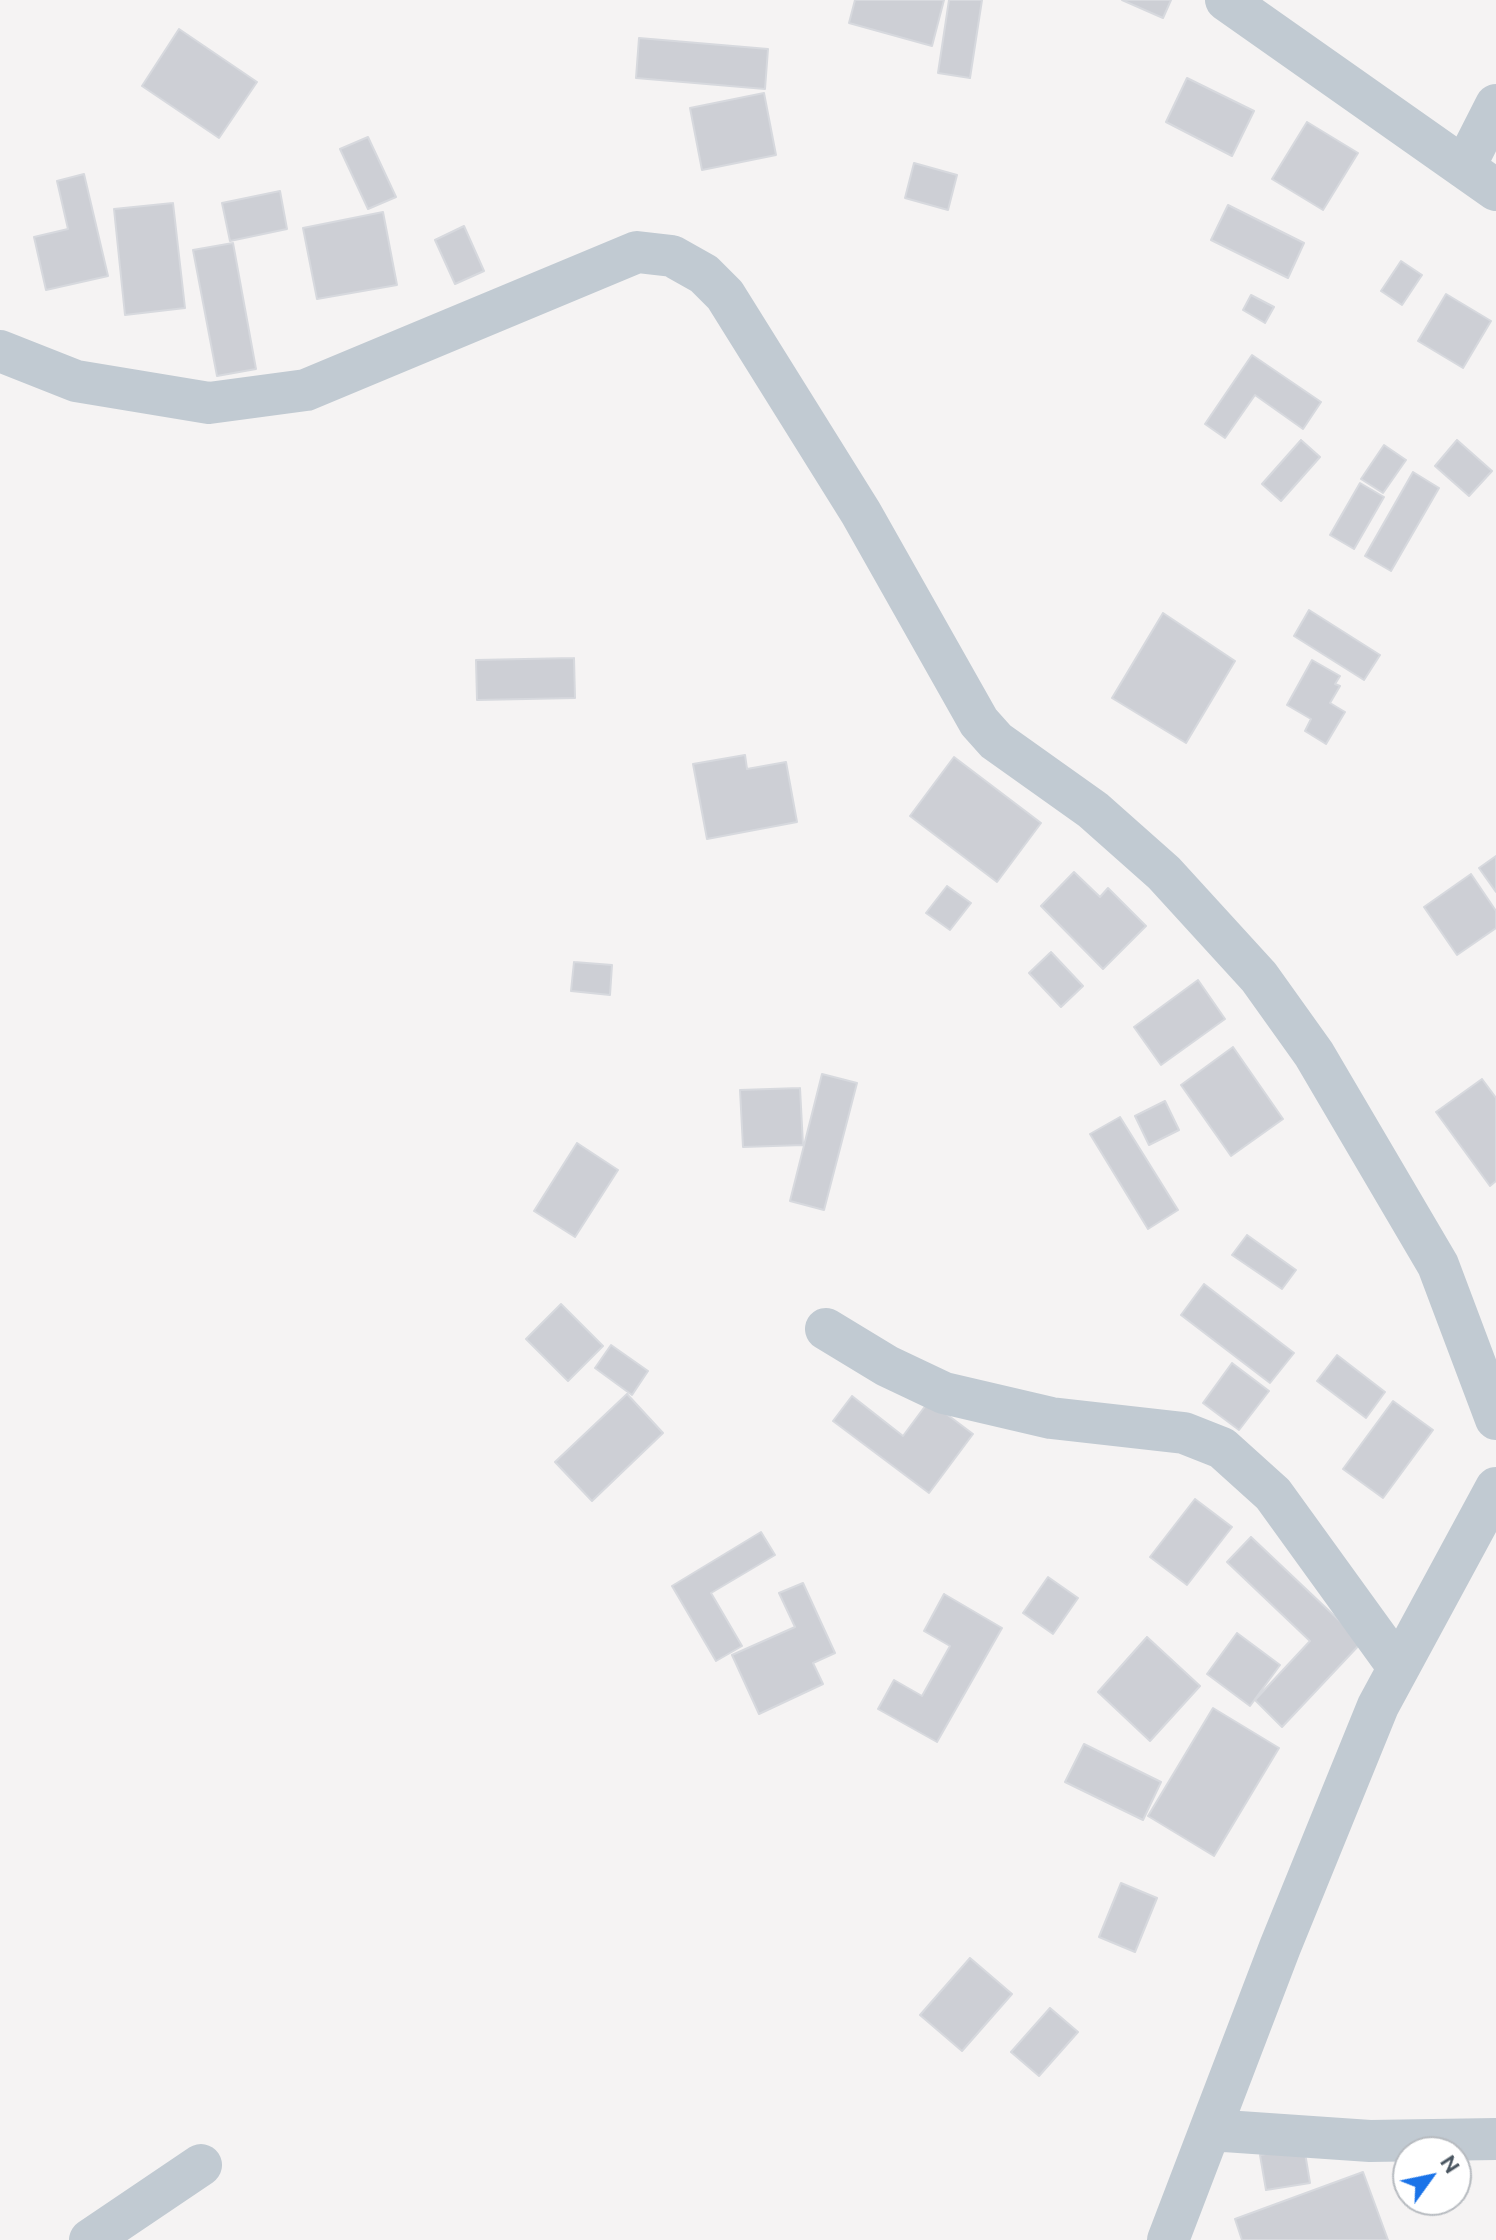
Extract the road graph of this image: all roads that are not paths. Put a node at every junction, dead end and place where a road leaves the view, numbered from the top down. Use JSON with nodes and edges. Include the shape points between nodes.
{"nodes":[{"id":1,"x":1226,"y":0,"type":"edge"},
{"id":2,"x":1496,"y":105,"type":"edge"},
{"id":3,"x":1480,"y":178,"type":"edge"},
{"id":4,"x":0,"y":351,"type":"edge"},
{"id":5,"x":826,"y":1329,"type":"dead end"},
{"id":6,"x":1496,"y":1419,"type":"edge"},
{"id":7,"x":1496,"y":1488,"type":"edge"},
{"id":8,"x":1398,"y":1667,"type":"junction"},
{"id":9,"x":1210,"y":2130,"type":"junction"},
{"id":10,"x":1496,"y":2139,"type":"edge"},
{"id":11,"x":201,"y":2165,"type":"dead end"},
{"id":12,"x":90,"y":2240,"type":"edge"},
{"id":13,"x":1168,"y":2240,"type":"edge"}],
"edges":[{"from":1,"to":3,"type":"street"},
{"from":2,"to":3,"type":"street"},
{"from":4,"to":6,"type":"street","via":[[76,381],[209,403],[306,390],[637,252],[672,256],[704,274],[725,295],[861,513],[979,722],[1164,873],[1259,977],[1314,1054],[1438,1265]]},
{"from":5,"to":8,"type":"street","via":[[944,1393],[1051,1418],[1184,1433],[1222,1448],[1273,1494]]},
{"from":7,"to":8,"type":"street"},
{"from":8,"to":9,"type":"street"},
{"from":9,"to":10,"type":"street","via":[[1370,2141]]},
{"from":9,"to":13,"type":"street"},
{"from":11,"to":12,"type":"street"}]}
